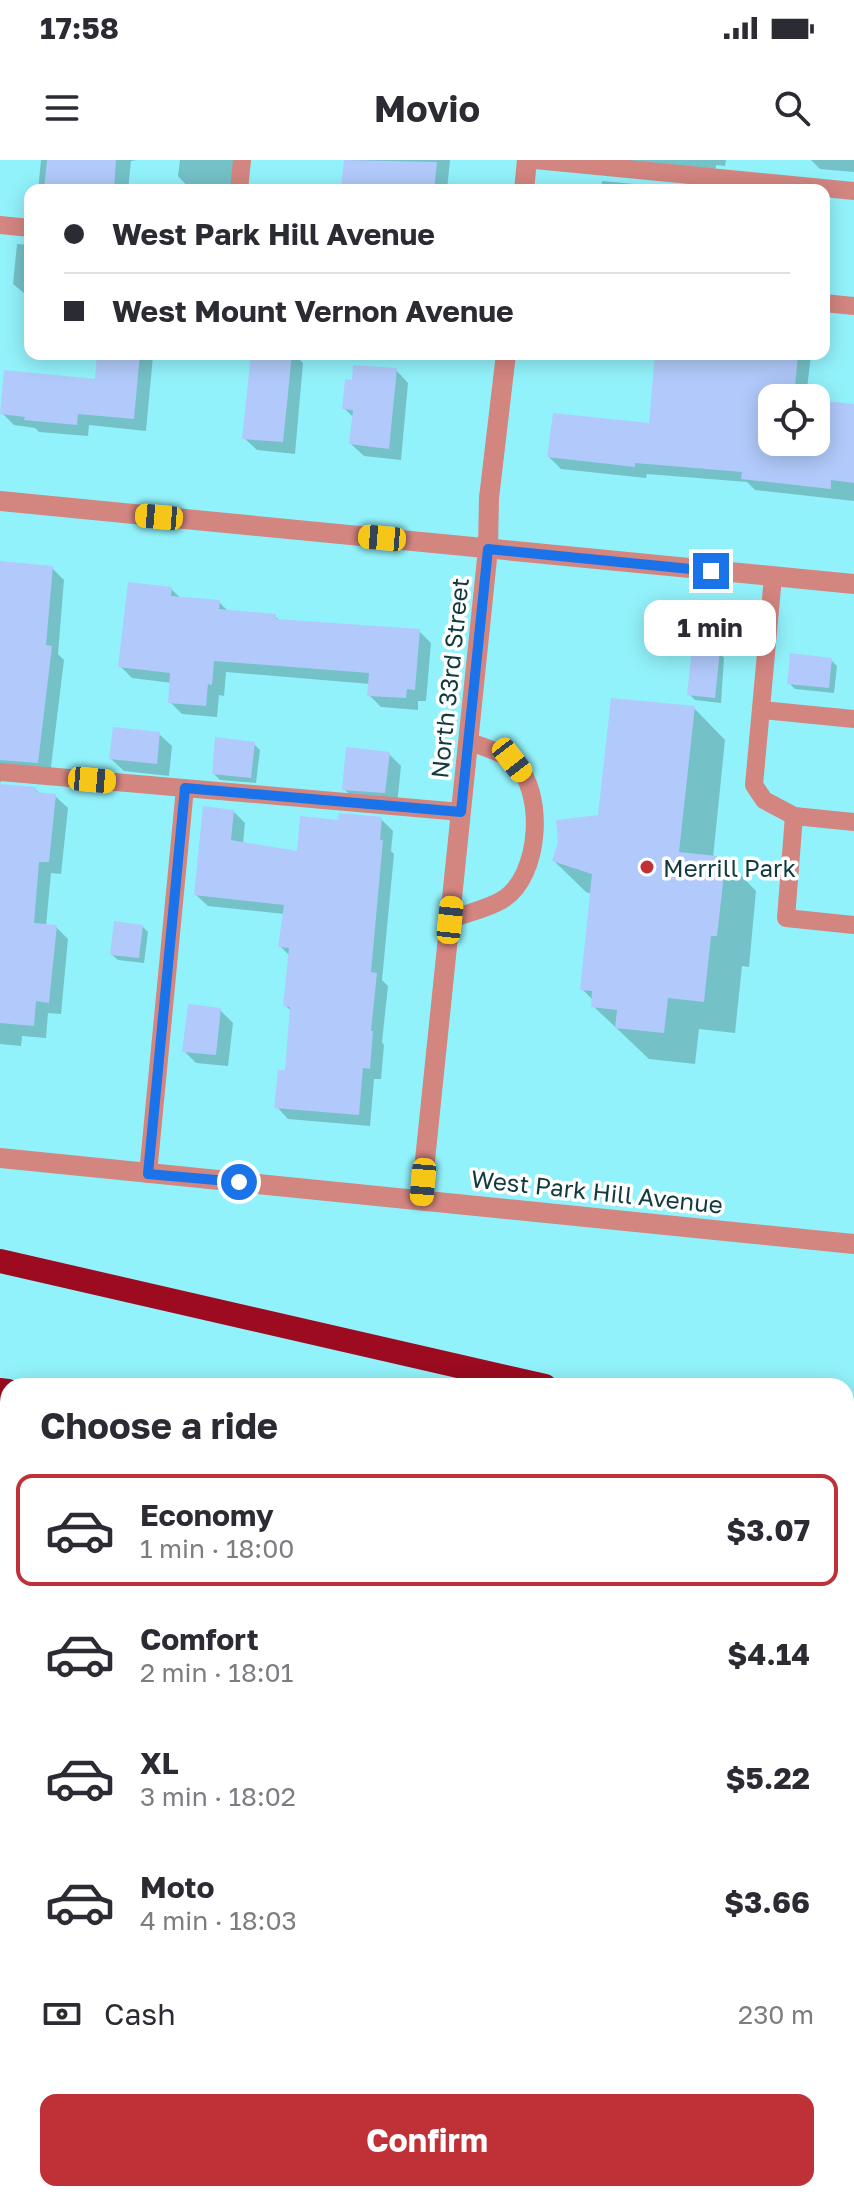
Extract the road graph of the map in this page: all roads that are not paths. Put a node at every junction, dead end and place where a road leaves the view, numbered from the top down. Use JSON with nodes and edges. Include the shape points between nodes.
{"nodes":[{"id":1,"x":242,"y":160,"type":"edge"},
{"id":2,"x":527,"y":160,"type":"edge"},
{"id":3,"x":535,"y":160,"type":"edge"},
{"id":4,"x":240,"y":184,"type":"edge"},
{"id":5,"x":525,"y":184,"type":"edge"},
{"id":6,"x":755,"y":184,"type":"edge"},
{"id":7,"x":830,"y":190,"type":"edge"},
{"id":8,"x":854,"y":191,"type":"edge"},
{"id":9,"x":0,"y":225,"type":"edge"},
{"id":10,"x":24,"y":227,"type":"edge"},
{"id":11,"x":830,"y":304,"type":"edge"},
{"id":12,"x":854,"y":306,"type":"edge"},
{"id":13,"x":505,"y":360,"type":"edge"},
{"id":14,"x":0,"y":501,"type":"edge"},
{"id":15,"x":488,"y":549,"type":"junction"},
{"id":16,"x":773,"y":577,"type":"junction"},
{"id":17,"x":854,"y":584,"type":"edge"},
{"id":18,"x":762,"y":710,"type":"junction"},
{"id":19,"x":854,"y":719,"type":"edge"},
{"id":20,"x":468,"y":741,"type":"junction"},
{"id":21,"x":0,"y":772,"type":"edge"},
{"id":22,"x":185,"y":788,"type":"junction"},
{"id":23,"x":461,"y":812,"type":"junction"},
{"id":24,"x":794,"y":816,"type":"junction"},
{"id":25,"x":854,"y":822,"type":"edge"},
{"id":26,"x":450,"y":920,"type":"junction"},
{"id":27,"x":854,"y":925,"type":"edge"},
{"id":28,"x":0,"y":1158,"type":"edge"},
{"id":29,"x":148,"y":1174,"type":"junction"},
{"id":30,"x":421,"y":1199,"type":"junction"},
{"id":31,"x":854,"y":1244,"type":"edge"},
{"id":32,"x":0,"y":1261,"type":"edge"},
{"id":33,"x":510,"y":1378,"type":"edge"}],
"edges":[{"from":1,"to":4,"type":"lane"},
{"from":2,"to":5,"type":"street"},
{"from":3,"to":6,"type":"lane"},
{"from":7,"to":8,"type":"lane"},
{"from":9,"to":10,"type":"lane"},
{"from":11,"to":12,"type":"lane"},
{"from":13,"to":15,"type":"street","name":"North 33rd Street"},
{"from":14,"to":15,"type":"street"},
{"from":15,"to":16,"type":"street"},
{"from":15,"to":20,"type":"street","name":"North 33rd Street"},
{"from":16,"to":17,"type":"street"},
{"from":16,"to":18,"type":"lane"},
{"from":18,"to":19,"type":"lane"},
{"from":18,"to":24,"type":"lane","via":[[754,785],[764,800]]},
{"from":20,"to":23,"type":"street","name":"North 33rd Street"},
{"from":20,"to":26,"type":"lane","via":[[512,760],[530,782],[534,844],[522,877],[504,899]]},
{"from":21,"to":22,"type":"lane"},
{"from":22,"to":23,"type":"lane"},
{"from":22,"to":29,"type":"lane"},
{"from":23,"to":26,"type":"street","name":"North 33rd Street"},
{"from":24,"to":25,"type":"lane"},
{"from":24,"to":27,"type":"lane","via":[[786,918]]},
{"from":26,"to":30,"type":"street","name":"North 33rd Street"},
{"from":28,"to":29,"type":"street","name":"West Park Hill Avenue"},
{"from":29,"to":30,"type":"street","name":"West Park Hill Avenue"},
{"from":30,"to":31,"type":"street","name":"West Park Hill Avenue"},
{"from":32,"to":33,"type":"highway"}]}
